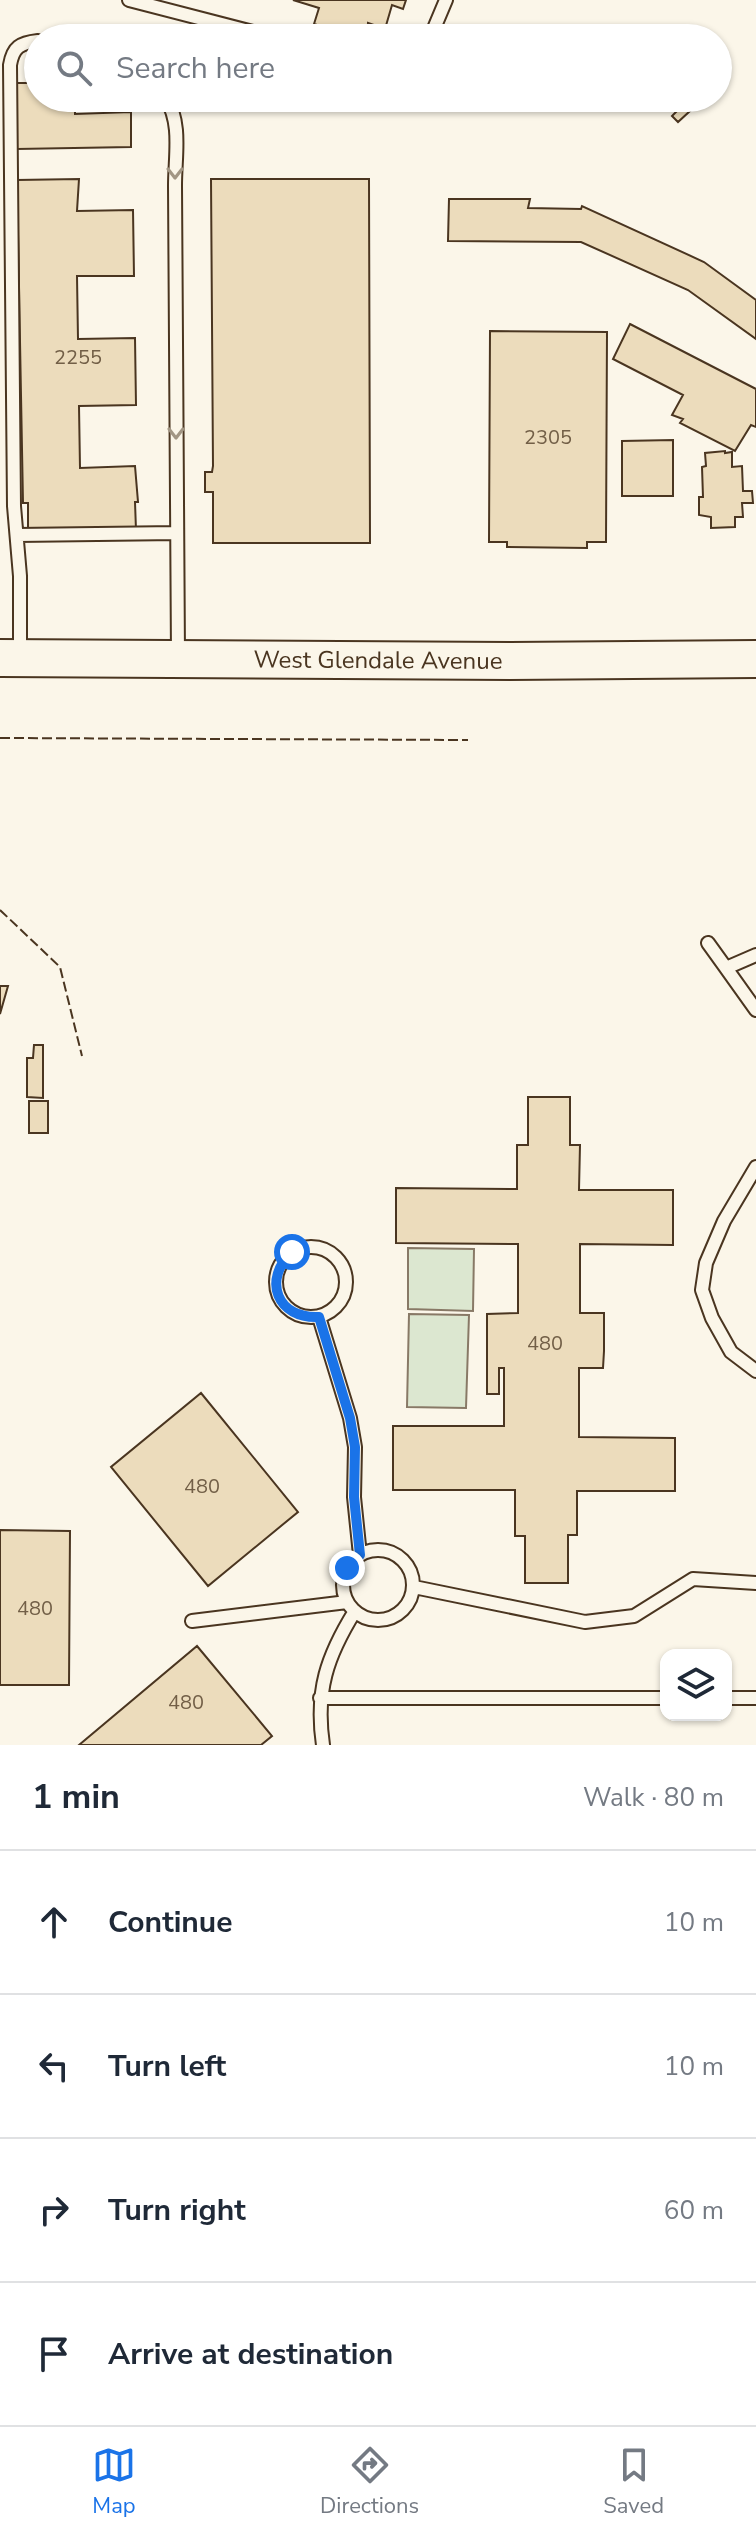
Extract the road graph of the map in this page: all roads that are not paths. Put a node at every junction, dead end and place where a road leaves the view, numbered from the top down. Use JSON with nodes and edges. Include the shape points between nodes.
{"nodes":[{"id":1,"x":129,"y":0,"type":"edge"},
{"id":2,"x":446,"y":0,"type":"edge"},
{"id":3,"x":222,"y":24,"type":"edge"},
{"id":4,"x":436,"y":24,"type":"edge"},
{"id":5,"x":24,"y":43,"type":"edge"},
{"id":6,"x":174,"y":112,"type":"edge"},
{"id":7,"x":177,"y":533,"type":"junction"},
{"id":8,"x":17,"y":535,"type":"junction"},
{"id":9,"x":10,"y":658,"type":"edge"},
{"id":10,"x":178,"y":659,"type":"junction"},
{"id":11,"x":756,"y":659,"type":"edge"},
{"id":12,"x":708,"y":943,"type":"dead end"},
{"id":13,"x":756,"y":955,"type":"edge"},
{"id":14,"x":726,"y":968,"type":"junction"},
{"id":15,"x":756,"y":1010,"type":"edge"},
{"id":16,"x":756,"y":1167,"type":"edge"},
{"id":17,"x":319,"y":1317,"type":"junction"},
{"id":18,"x":756,"y":1371,"type":"edge"},
{"id":19,"x":360,"y":1555,"type":"junction"},
{"id":20,"x":756,"y":1583,"type":"edge"},
{"id":21,"x":414,"y":1587,"type":"junction"},
{"id":22,"x":351,"y":1607,"type":"junction"},
{"id":23,"x":192,"y":1621,"type":"dead end"},
{"id":24,"x":320,"y":1698,"type":"junction"},
{"id":25,"x":660,"y":1698,"type":"edge"},
{"id":26,"x":732,"y":1698,"type":"edge"},
{"id":27,"x":756,"y":1698,"type":"edge"},
{"id":28,"x":323,"y":1745,"type":"edge"}],
"edges":[{"from":1,"to":3,"type":"lane"},
{"from":2,"to":4,"type":"lane"},
{"from":5,"to":8,"type":"lane","via":[[12,52],[10,65]]},
{"from":6,"to":7,"type":"lane","one_way":true},
{"from":7,"to":8,"type":"lane"},
{"from":7,"to":10,"type":"lane"},
{"from":8,"to":9,"type":"lane","via":[[20,576]]},
{"from":9,"to":10,"type":"main road","name":"West Glendale Avenue"},
{"from":10,"to":11,"type":"main road","name":"West Glendale Avenue"},
{"from":12,"to":14,"type":"lane"},
{"from":13,"to":14,"type":"lane"},
{"from":14,"to":15,"type":"lane"},
{"from":16,"to":18,"type":"lane","via":[[724,1221],[706,1263],[702,1290],[731,1352]]},
{"from":17,"to":17,"type":"lane","via":[[338,1306],[346,1275],[326,1249],[303,1247],[283,1260],[275,1284],[278,1296],[295,1314]]},
{"from":17,"to":19,"type":"lane","via":[[355,1447]]},
{"from":19,"to":21,"type":"lane","via":[[389,1551],[413,1576]]},
{"from":19,"to":22,"type":"lane","via":[[343,1579]]},
{"from":20,"to":21,"type":"lane","via":[[693,1579],[634,1616],[585,1622]]},
{"from":21,"to":22,"type":"lane","via":[[405,1608],[386,1620],[364,1618]]},
{"from":22,"to":23,"type":"lane"},
{"from":22,"to":24,"type":"lane","via":[[333,1647]]},
{"from":24,"to":25,"type":"lane"},
{"from":24,"to":28,"type":"lane"},
{"from":26,"to":27,"type":"lane"}]}
